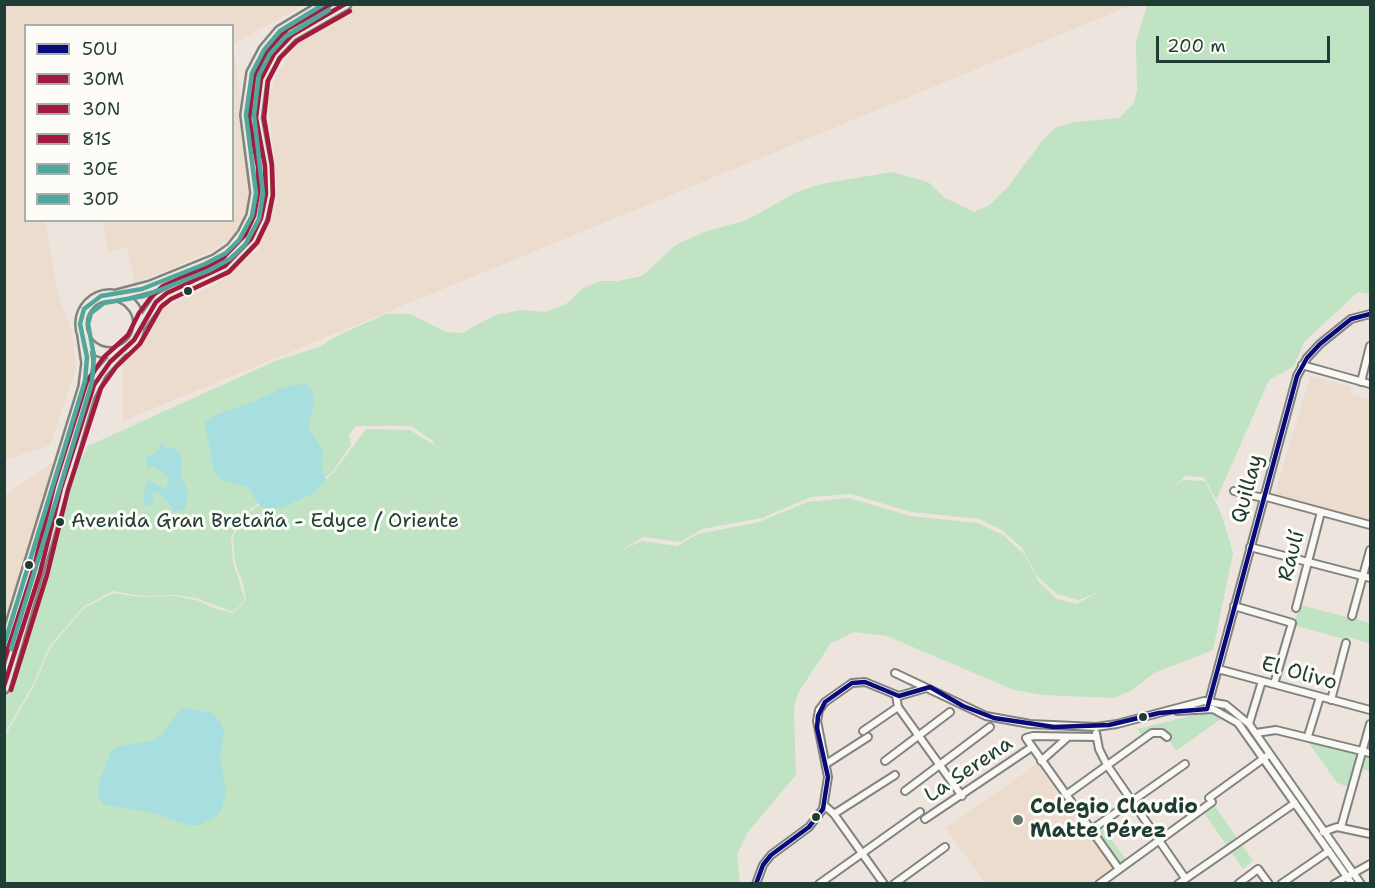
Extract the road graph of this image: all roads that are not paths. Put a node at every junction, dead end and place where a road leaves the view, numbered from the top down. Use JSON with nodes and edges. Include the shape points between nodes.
{"nodes":[{"id":1,"x":325,"y":4,"type":"edge"},
{"id":2,"x":346,"y":4,"type":"edge"},
{"id":3,"x":117,"y":295,"type":"junction"},
{"id":4,"x":1371,"y":314,"type":"edge"},
{"id":5,"x":139,"y":327,"type":"junction"},
{"id":6,"x":83,"y":336,"type":"junction"},
{"id":7,"x":1371,"y":346,"type":"edge"},
{"id":8,"x":120,"y":351,"type":"junction"},
{"id":9,"x":1302,"y":365,"type":"junction"},
{"id":10,"x":1361,"y":382,"type":"junction"},
{"id":11,"x":1371,"y":384,"type":"edge"},
{"id":12,"x":1234,"y":491,"type":"dead end"},
{"id":13,"x":1263,"y":497,"type":"junction"},
{"id":14,"x":1321,"y":512,"type":"junction"},
{"id":15,"x":1371,"y":525,"type":"edge"},
{"id":16,"x":1250,"y":547,"type":"junction"},
{"id":17,"x":1371,"y":550,"type":"edge"},
{"id":18,"x":1308,"y":562,"type":"junction"},
{"id":19,"x":1363,"y":576,"type":"junction"},
{"id":20,"x":1371,"y":578,"type":"edge"},
{"id":21,"x":1234,"y":606,"type":"junction"},
{"id":22,"x":1296,"y":608,"type":"dead end"},
{"id":23,"x":28,"y":614,"type":"junction"},
{"id":24,"x":1352,"y":616,"type":"dead end"},
{"id":25,"x":7,"y":629,"type":"edge"},
{"id":26,"x":1346,"y":643,"type":"dead end"},
{"id":27,"x":4,"y":647,"type":"edge"},
{"id":28,"x":1218,"y":669,"type":"junction"},
{"id":29,"x":895,"y":672,"type":"dead end"},
{"id":30,"x":1262,"y":681,"type":"junction"},
{"id":31,"x":1274,"y":684,"type":"junction"},
{"id":32,"x":930,"y":687,"type":"junction"},
{"id":33,"x":4,"y":688,"type":"edge"},
{"id":34,"x":896,"y":695,"type":"junction"},
{"id":35,"x":1320,"y":697,"type":"junction"},
{"id":36,"x":1331,"y":699,"type":"junction"},
{"id":37,"x":1210,"y":701,"type":"junction"},
{"id":38,"x":898,"y":706,"type":"junction"},
{"id":39,"x":1207,"y":709,"type":"junction"},
{"id":40,"x":1371,"y":710,"type":"edge"},
{"id":41,"x":950,"y":712,"type":"dead end"},
{"id":42,"x":1159,"y":713,"type":"junction"},
{"id":43,"x":1249,"y":724,"type":"junction"},
{"id":44,"x":1371,"y":724,"type":"edge"},
{"id":45,"x":990,"y":727,"type":"dead end"},
{"id":46,"x":1096,"y":727,"type":"junction"},
{"id":47,"x":863,"y":731,"type":"dead end"},
{"id":48,"x":1256,"y":733,"type":"junction"},
{"id":49,"x":918,"y":735,"type":"junction"},
{"id":50,"x":1308,"y":736,"type":"junction"},
{"id":51,"x":868,"y":737,"type":"dead end"},
{"id":52,"x":1068,"y":737,"type":"junction"},
{"id":53,"x":1096,"y":737,"type":"junction"},
{"id":54,"x":1167,"y":737,"type":"dead end"},
{"id":55,"x":1032,"y":747,"type":"junction"},
{"id":56,"x":1362,"y":751,"type":"junction"},
{"id":57,"x":1371,"y":753,"type":"edge"},
{"id":58,"x":1267,"y":757,"type":"junction"},
{"id":59,"x":885,"y":761,"type":"dead end"},
{"id":60,"x":1041,"y":761,"type":"junction"},
{"id":61,"x":826,"y":764,"type":"junction"},
{"id":62,"x":1185,"y":764,"type":"dead end"},
{"id":63,"x":939,"y":765,"type":"junction"},
{"id":64,"x":1107,"y":765,"type":"junction"},
{"id":65,"x":895,"y":775,"type":"dead end"},
{"id":66,"x":905,"y":791,"type":"dead end"},
{"id":67,"x":1065,"y":795,"type":"junction"},
{"id":68,"x":962,"y":796,"type":"junction"},
{"id":69,"x":1132,"y":801,"type":"junction"},
{"id":70,"x":1294,"y":803,"type":"junction"},
{"id":71,"x":824,"y":805,"type":"junction"},
{"id":72,"x":920,"y":812,"type":"dead end"},
{"id":73,"x":834,"y":814,"type":"junction"},
{"id":74,"x":925,"y":819,"type":"dead end"},
{"id":75,"x":1341,"y":827,"type":"junction"},
{"id":76,"x":1091,"y":830,"type":"junction"},
{"id":77,"x":1324,"y":832,"type":"junction"},
{"id":78,"x":1317,"y":834,"type":"junction"},
{"id":79,"x":1371,"y":834,"type":"edge"},
{"id":80,"x":1159,"y":841,"type":"junction"},
{"id":81,"x":945,"y":847,"type":"dead end"},
{"id":82,"x":1329,"y":851,"type":"junction"},
{"id":83,"x":862,"y":853,"type":"junction"},
{"id":84,"x":1371,"y":864,"type":"edge"},
{"id":85,"x":1119,"y":869,"type":"junction"},
{"id":86,"x":1354,"y":874,"type":"junction"},
{"id":87,"x":1346,"y":875,"type":"junction"},
{"id":88,"x":1185,"y":878,"type":"junction"},
{"id":89,"x":756,"y":884,"type":"edge"},
{"id":90,"x":819,"y":884,"type":"edge"},
{"id":91,"x":884,"y":884,"type":"edge"},
{"id":92,"x":894,"y":884,"type":"edge"},
{"id":93,"x":1099,"y":884,"type":"edge"},
{"id":94,"x":1178,"y":884,"type":"edge"},
{"id":95,"x":1238,"y":884,"type":"edge"},
{"id":96,"x":1269,"y":884,"type":"edge"},
{"id":97,"x":1281,"y":884,"type":"edge"},
{"id":98,"x":1334,"y":884,"type":"edge"},
{"id":99,"x":1352,"y":884,"type":"edge"},
{"id":100,"x":1361,"y":884,"type":"edge"}],
"edges":[{"from":1,"to":3,"type":"main road","via":[[280,31],[252,73],[246,116],[256,201],[239,240],[205,264]]},
{"from":2,"to":5,"type":"main road","via":[[286,39],[261,79],[256,118],[266,194],[261,218],[251,238],[237,257],[219,270],[159,299]]},
{"from":3,"to":5,"type":"main road","via":[[134,307]]},
{"from":3,"to":6,"type":"main road","via":[[100,296],[87,305],[80,320]]},
{"from":4,"to":9,"type":"street","name":"Quillay","via":[[1351,319],[1314,349]]},
{"from":5,"to":8,"type":"main road","via":[[132,343]]},
{"from":6,"to":8,"type":"main road","via":[[97,350]]},
{"from":6,"to":25,"type":"main road","via":[[87,363],[84,387]]},
{"from":7,"to":10,"type":"street"},
{"from":8,"to":23,"type":"main road","via":[[101,373],[89,396]]},
{"from":9,"to":10,"type":"street"},
{"from":9,"to":13,"type":"street","name":"Quillay"},
{"from":10,"to":11,"type":"street"},
{"from":12,"to":13,"type":"street"},
{"from":13,"to":14,"type":"street"},
{"from":13,"to":16,"type":"street","name":"Quillay"},
{"from":14,"to":15,"type":"street"},
{"from":14,"to":18,"type":"street","name":"Raulí"},
{"from":16,"to":18,"type":"street"},
{"from":16,"to":21,"type":"street","name":"Quillay"},
{"from":17,"to":19,"type":"street"},
{"from":18,"to":19,"type":"street"},
{"from":18,"to":22,"type":"street","name":"Raulí"},
{"from":19,"to":20,"type":"street"},
{"from":19,"to":24,"type":"street"},
{"from":21,"to":28,"type":"street","name":"Quillay"},
{"from":21,"to":31,"type":"street","via":[[1292,623]]},
{"from":23,"to":25,"type":"main road","via":[[18,626]]},
{"from":23,"to":33,"type":"main road"},
{"from":25,"to":27,"type":"main road"},
{"from":26,"to":36,"type":"street"},
{"from":28,"to":30,"type":"street","name":"El Olivo"},
{"from":28,"to":37,"type":"street","name":"Quillay"},
{"from":29,"to":32,"type":"street"},
{"from":30,"to":31,"type":"street","name":"El Olivo"},
{"from":30,"to":43,"type":"street"},
{"from":31,"to":35,"type":"street","name":"El Olivo"},
{"from":32,"to":34,"type":"street"},
{"from":32,"to":46,"type":"street","via":[[963,706],[1006,721]]},
{"from":34,"to":38,"type":"street"},
{"from":34,"to":61,"type":"street","via":[[857,682],[843,686],[825,702],[819,710],[817,728]]},
{"from":35,"to":36,"type":"street","name":"El Olivo"},
{"from":35,"to":50,"type":"street"},
{"from":36,"to":40,"type":"street","name":"El Olivo"},
{"from":37,"to":39,"type":"street","name":"Quillay"},
{"from":37,"to":42,"type":"street"},
{"from":37,"to":43,"type":"street","via":[[1230,708]]},
{"from":38,"to":47,"type":"street"},
{"from":38,"to":49,"type":"street"},
{"from":39,"to":42,"type":"street"},
{"from":39,"to":58,"type":"street","via":[[1222,712],[1238,723]]},
{"from":41,"to":49,"type":"street"},
{"from":42,"to":46,"type":"street"},
{"from":43,"to":48,"type":"street"},
{"from":44,"to":56,"type":"street"},
{"from":45,"to":63,"type":"street"},
{"from":46,"to":53,"type":"street"},
{"from":48,"to":50,"type":"street","via":[[1272,729]]},
{"from":48,"to":58,"type":"street"},
{"from":49,"to":59,"type":"street"},
{"from":49,"to":63,"type":"street"},
{"from":50,"to":56,"type":"street"},
{"from":51,"to":61,"type":"street"},
{"from":52,"to":53,"type":"street"},
{"from":52,"to":55,"type":"street","name":"La Serena","via":[[1026,738]]},
{"from":52,"to":60,"type":"street"},
{"from":53,"to":64,"type":"street"},
{"from":54,"to":64,"type":"street","via":[[1162,732],[1152,733]]},
{"from":55,"to":60,"type":"street"},
{"from":55,"to":68,"type":"street","name":"La Serena"},
{"from":56,"to":57,"type":"street"},
{"from":56,"to":75,"type":"street"},
{"from":58,"to":70,"type":"street"},
{"from":58,"to":77,"type":"street"},
{"from":58,"to":80,"type":"street"},
{"from":60,"to":67,"type":"street"},
{"from":61,"to":71,"type":"street","via":[[828,788]]},
{"from":62,"to":69,"type":"street"},
{"from":63,"to":66,"type":"street"},
{"from":63,"to":68,"type":"street"},
{"from":64,"to":67,"type":"street"},
{"from":64,"to":69,"type":"street"},
{"from":65,"to":73,"type":"street"},
{"from":67,"to":76,"type":"street"},
{"from":68,"to":74,"type":"street","name":"La Serena"},
{"from":69,"to":76,"type":"street"},
{"from":69,"to":80,"type":"street"},
{"from":70,"to":78,"type":"street"},
{"from":70,"to":88,"type":"street"},
{"from":71,"to":73,"type":"street"},
{"from":71,"to":89,"type":"street","via":[[809,826],[771,855]]},
{"from":72,"to":83,"type":"street","name":"La Serena"},
{"from":73,"to":83,"type":"street"},
{"from":75,"to":77,"type":"street"},
{"from":75,"to":79,"type":"street"},
{"from":76,"to":85,"type":"street"},
{"from":77,"to":78,"type":"street"},
{"from":77,"to":86,"type":"street"},
{"from":78,"to":82,"type":"street"},
{"from":80,"to":85,"type":"street"},
{"from":80,"to":88,"type":"street"},
{"from":81,"to":92,"type":"street"},
{"from":82,"to":87,"type":"street"},
{"from":82,"to":97,"type":"street"},
{"from":83,"to":90,"type":"street","name":"La Serena"},
{"from":83,"to":91,"type":"street"},
{"from":84,"to":86,"type":"street"},
{"from":85,"to":93,"type":"street"},
{"from":86,"to":87,"type":"street"},
{"from":86,"to":100,"type":"street"},
{"from":87,"to":98,"type":"street"},
{"from":87,"to":99,"type":"street"},
{"from":88,"to":94,"type":"street"},
{"from":95,"to":96,"type":"street","via":[[1258,869]]}]}
